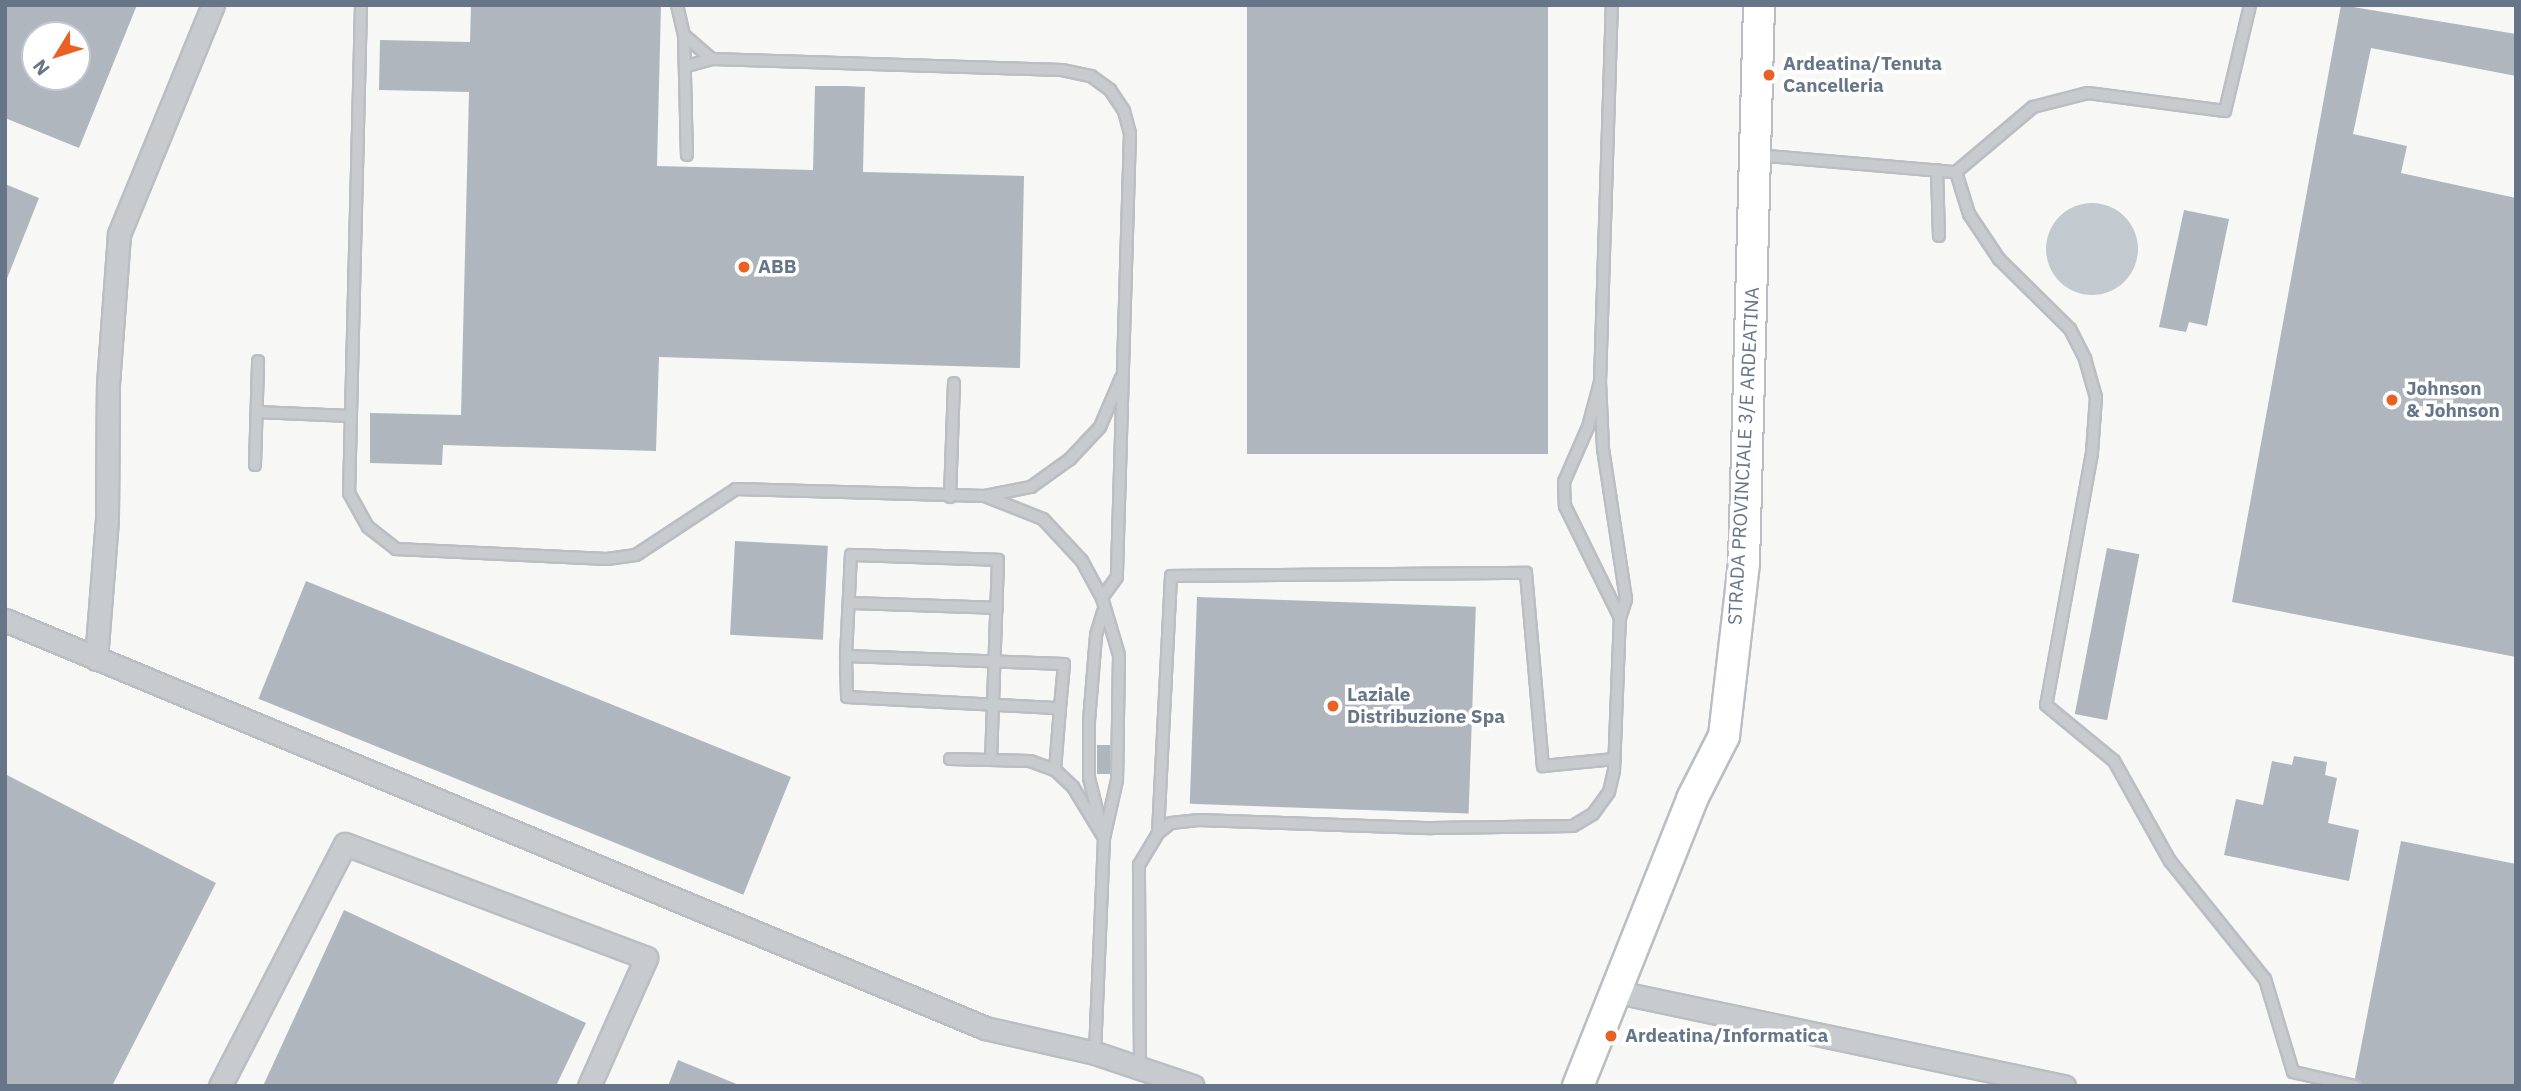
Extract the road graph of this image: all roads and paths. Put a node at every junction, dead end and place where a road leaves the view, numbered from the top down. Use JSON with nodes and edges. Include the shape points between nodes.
{"nodes":[{"id":1,"x":213,"y":5,"type":"edge"},
{"id":2,"x":361,"y":5,"type":"edge"},
{"id":3,"x":677,"y":5,"type":"edge"},
{"id":4,"x":1612,"y":5,"type":"edge"},
{"id":5,"x":1759,"y":5,"type":"edge"},
{"id":6,"x":2250,"y":5,"type":"edge"},
{"id":7,"x":684,"y":35,"type":"junction"},
{"id":8,"x":712,"y":59,"type":"junction"},
{"id":9,"x":687,"y":66,"type":"junction"},
{"id":10,"x":687,"y":155,"type":"dead end"},
{"id":11,"x":1756,"y":155,"type":"junction"},
{"id":12,"x":1937,"y":170,"type":"junction"},
{"id":13,"x":1956,"y":172,"type":"junction"},
{"id":14,"x":1939,"y":236,"type":"dead end"},
{"id":15,"x":258,"y":361,"type":"dead end"},
{"id":16,"x":1123,"y":373,"type":"junction"},
{"id":17,"x":1600,"y":382,"type":"junction"},
{"id":18,"x":954,"y":383,"type":"dead end"},
{"id":19,"x":257,"y":412,"type":"junction"},
{"id":20,"x":350,"y":416,"type":"junction"},
{"id":21,"x":255,"y":465,"type":"dead end"},
{"id":22,"x":985,"y":496,"type":"junction"},
{"id":23,"x":950,"y":497,"type":"junction"},
{"id":24,"x":1101,"y":598,"type":"junction"},
{"id":25,"x":849,"y":603,"type":"junction"},
{"id":26,"x":997,"y":608,"type":"junction"},
{"id":27,"x":1103,"y":612,"type":"junction"},
{"id":28,"x":1620,"y":618,"type":"junction"},
{"id":29,"x":5,"y":620,"type":"edge"},
{"id":30,"x":846,"y":656,"type":"junction"},
{"id":31,"x":96,"y":659,"type":"junction"},
{"id":32,"x":995,"y":661,"type":"junction"},
{"id":33,"x":993,"y":705,"type":"junction"},
{"id":34,"x":1060,"y":708,"type":"junction"},
{"id":35,"x":950,"y":759,"type":"dead end"},
{"id":36,"x":1615,"y":759,"type":"junction"},
{"id":37,"x":990,"y":760,"type":"junction"},
{"id":38,"x":1055,"y":769,"type":"junction"},
{"id":39,"x":1158,"y":833,"type":"junction"},
{"id":40,"x":1104,"y":838,"type":"junction"},
{"id":41,"x":1617,"y":992,"type":"junction"},
{"id":42,"x":1096,"y":1053,"type":"junction"},
{"id":43,"x":1140,"y":1066,"type":"junction"},
{"id":44,"x":220,"y":1086,"type":"edge"},
{"id":45,"x":589,"y":1086,"type":"edge"},
{"id":46,"x":1193,"y":1086,"type":"edge"},
{"id":47,"x":1578,"y":1086,"type":"edge"},
{"id":48,"x":2064,"y":1086,"type":"edge"},
{"id":49,"x":2355,"y":1086,"type":"edge"}],
"edges":[{"from":1,"to":31,"type":"street","via":[[119,234]]},
{"from":2,"to":20,"type":"lane"},
{"from":3,"to":7,"type":"lane"},
{"from":4,"to":17,"type":"lane"},
{"from":5,"to":11,"type":"main road","name":"STRADA PROVINCIALE 3/E ARDEATINA"},
{"from":6,"to":13,"type":"lane","via":[[2225,111],[2088,93],[2033,107]]},
{"from":7,"to":8,"type":"lane"},
{"from":7,"to":9,"type":"lane"},
{"from":8,"to":9,"type":"lane"},
{"from":8,"to":16,"type":"lane","via":[[1062,70],[1091,76],[1110,90],[1124,111],[1129,132]]},
{"from":9,"to":10,"type":"lane"},
{"from":11,"to":12,"type":"lane"},
{"from":11,"to":41,"type":"main road","name":"STRADA PROVINCIALE 3/E ARDEATINA","via":[[1744,563],[1724,736],[1692,799]]},
{"from":12,"to":13,"type":"lane"},
{"from":12,"to":14,"type":"lane"},
{"from":13,"to":49,"type":"lane","via":[[1969,214],[1999,259],[2070,329],[2096,397],[2092,453],[2046,705],[2114,761],[2169,861],[2266,979],[2293,1072]]},
{"from":15,"to":19,"type":"lane"},
{"from":16,"to":22,"type":"lane","via":[[1100,427],[1070,459],[1031,487]]},
{"from":16,"to":24,"type":"lane","via":[[1117,577]]},
{"from":17,"to":28,"type":"lane","via":[[1603,448],[1626,599]]},
{"from":17,"to":28,"type":"lane","via":[[1588,426],[1564,482],[1565,506]]},
{"from":18,"to":23,"type":"lane"},
{"from":19,"to":20,"type":"lane"},
{"from":19,"to":21,"type":"lane"},
{"from":20,"to":23,"type":"lane","via":[[349,493],[368,527],[396,549],[607,559],[636,555],[736,489]]},
{"from":22,"to":23,"type":"lane"},
{"from":22,"to":24,"type":"lane","via":[[1043,519],[1082,561]]},
{"from":24,"to":27,"type":"lane"},
{"from":25,"to":26,"type":"lane"},
{"from":25,"to":26,"type":"lane","via":[[851,555],[998,560]]},
{"from":25,"to":30,"type":"lane"},
{"from":26,"to":32,"type":"lane"},
{"from":27,"to":40,"type":"lane","via":[[1096,635],[1089,779]]},
{"from":27,"to":40,"type":"lane","via":[[1119,655],[1117,780]]},
{"from":28,"to":36,"type":"lane"},
{"from":29,"to":31,"type":"street"},
{"from":30,"to":32,"type":"lane"},
{"from":30,"to":33,"type":"lane","via":[[848,697]]},
{"from":31,"to":42,"type":"street","via":[[985,1028]]},
{"from":32,"to":33,"type":"lane"},
{"from":32,"to":34,"type":"lane","via":[[1064,664]]},
{"from":33,"to":34,"type":"lane"},
{"from":33,"to":37,"type":"lane"},
{"from":34,"to":38,"type":"lane"},
{"from":35,"to":37,"type":"lane"},
{"from":36,"to":39,"type":"lane","via":[[1609,792],[1593,814],[1573,826],[1432,828],[1199,820],[1171,823]]},
{"from":36,"to":39,"type":"lane","via":[[1543,766],[1526,573],[1171,576]]},
{"from":37,"to":38,"type":"lane","via":[[1030,761]]},
{"from":38,"to":40,"type":"lane","via":[[1073,787]]},
{"from":39,"to":43,"type":"lane","via":[[1139,865]]},
{"from":40,"to":42,"type":"lane"},
{"from":41,"to":47,"type":"main road","name":"STRADA PROVINCIALE 3/E ARDEATINA"},
{"from":41,"to":48,"type":"street"},
{"from":42,"to":43,"type":"street"},
{"from":43,"to":46,"type":"street"},
{"from":44,"to":45,"type":"street","via":[[345,844],[646,958]]}]}
